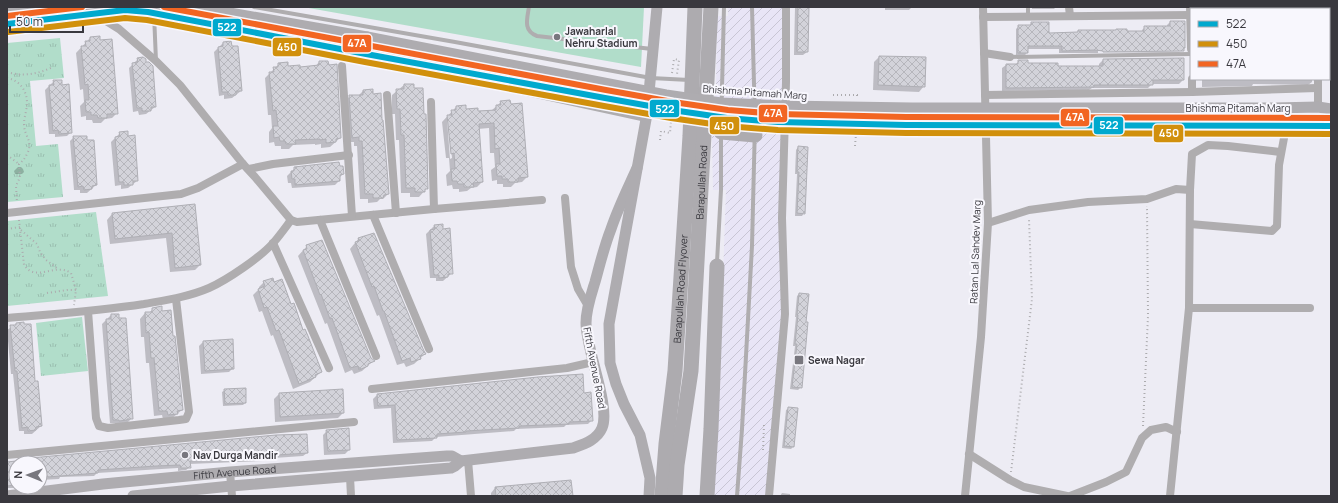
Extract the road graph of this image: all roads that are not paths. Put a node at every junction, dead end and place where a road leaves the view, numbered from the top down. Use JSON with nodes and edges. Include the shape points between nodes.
{"nodes":[{"id":1,"x":40,"y":7,"type":"edge"},
{"id":2,"x":196,"y":7,"type":"edge"},
{"id":3,"x":254,"y":7,"type":"edge"},
{"id":4,"x":529,"y":7,"type":"edge"},
{"id":5,"x":657,"y":7,"type":"edge"},
{"id":6,"x":695,"y":7,"type":"edge"},
{"id":7,"x":711,"y":7,"type":"edge"},
{"id":8,"x":724,"y":7,"type":"edge"},
{"id":9,"x":752,"y":7,"type":"edge"},
{"id":10,"x":786,"y":7,"type":"edge"},
{"id":11,"x":983,"y":7,"type":"edge"},
{"id":12,"x":1028,"y":7,"type":"edge"},
{"id":13,"x":1070,"y":7,"type":"edge"},
{"id":14,"x":208,"y":8,"type":"edge"},
{"id":15,"x":7,"y":10,"type":"edge"},
{"id":16,"x":1190,"y":12,"type":"edge"},
{"id":17,"x":154,"y":13,"type":"junction"},
{"id":18,"x":94,"y":14,"type":"junction"},
{"id":19,"x":1028,"y":16,"type":"junction"},
{"id":20,"x":1070,"y":16,"type":"junction"},
{"id":21,"x":983,"y":18,"type":"junction"},
{"id":22,"x":7,"y":24,"type":"edge"},
{"id":23,"x":653,"y":49,"type":"junction"},
{"id":24,"x":984,"y":53,"type":"junction"},
{"id":25,"x":366,"y":54,"type":"junction"},
{"id":26,"x":1190,"y":54,"type":"edge"},
{"id":27,"x":1010,"y":57,"type":"joint"},
{"id":28,"x":156,"y":61,"type":"junction"},
{"id":29,"x":342,"y":66,"type":"dead end"},
{"id":30,"x":651,"y":78,"type":"junction"},
{"id":31,"x":1192,"y":80,"type":"edge"},
{"id":32,"x":1318,"y":83,"type":"edge"},
{"id":33,"x":692,"y":84,"type":"junction"},
{"id":34,"x":1192,"y":92,"type":"junction"},
{"id":35,"x":387,"y":95,"type":"dead end"},
{"id":36,"x":985,"y":95,"type":"junction"},
{"id":37,"x":430,"y":102,"type":"dead end"},
{"id":38,"x":1318,"y":107,"type":"junction"},
{"id":39,"x":1331,"y":109,"type":"edge"},
{"id":40,"x":646,"y":120,"type":"junction"},
{"id":41,"x":1278,"y":125,"type":"junction"},
{"id":42,"x":1331,"y":126,"type":"edge"},
{"id":43,"x":721,"y":132,"type":"junction"},
{"id":44,"x":755,"y":135,"type":"junction"},
{"id":45,"x":1280,"y":152,"type":"junction"},
{"id":46,"x":349,"y":154,"type":"junction"},
{"id":47,"x":246,"y":166,"type":"junction"},
{"id":48,"x":637,"y":168,"type":"junction"},
{"id":49,"x":1190,"y":190,"type":"junction"},
{"id":50,"x":564,"y":198,"type":"dead end"},
{"id":51,"x":542,"y":200,"type":"dead end"},
{"id":52,"x":434,"y":209,"type":"junction"},
{"id":53,"x":7,"y":213,"type":"edge"},
{"id":54,"x":396,"y":213,"type":"junction"},
{"id":55,"x":373,"y":215,"type":"junction"},
{"id":56,"x":352,"y":216,"type":"junction"},
{"id":57,"x":291,"y":220,"type":"junction"},
{"id":58,"x":320,"y":220,"type":"junction"},
{"id":59,"x":988,"y":223,"type":"junction"},
{"id":60,"x":1190,"y":224,"type":"junction"},
{"id":61,"x":273,"y":243,"type":"junction"},
{"id":62,"x":717,"y":266,"type":"joint"},
{"id":63,"x":696,"y":287,"type":"junction"},
{"id":64,"x":716,"y":288,"type":"junction"},
{"id":65,"x":176,"y":299,"type":"junction"},
{"id":66,"x":588,"y":306,"type":"junction"},
{"id":67,"x":1189,"y":308,"type":"junction"},
{"id":68,"x":1310,"y":308,"type":"dead end"},
{"id":69,"x":88,"y":311,"type":"junction"},
{"id":70,"x":7,"y":318,"type":"edge"},
{"id":71,"x":693,"y":329,"type":"junction"},
{"id":72,"x":714,"y":331,"type":"junction"},
{"id":73,"x":430,"y":349,"type":"dead end"},
{"id":74,"x":376,"y":356,"type":"dead end"},
{"id":75,"x":593,"y":362,"type":"junction"},
{"id":76,"x":329,"y":368,"type":"dead end"},
{"id":77,"x":372,"y":389,"type":"dead end"},
{"id":78,"x":354,"y":422,"type":"dead end"},
{"id":79,"x":1177,"y":432,"type":"junction"},
{"id":80,"x":7,"y":454,"type":"edge"},
{"id":81,"x":969,"y":454,"type":"junction"},
{"id":82,"x":465,"y":461,"type":"junction"},
{"id":83,"x":230,"y":472,"type":"junction"},
{"id":84,"x":350,"y":477,"type":"junction"},
{"id":85,"x":232,"y":491,"type":"edge"},
{"id":86,"x":7,"y":496,"type":"edge"},
{"id":87,"x":133,"y":496,"type":"edge"},
{"id":88,"x":351,"y":496,"type":"edge"},
{"id":89,"x":472,"y":496,"type":"edge"},
{"id":90,"x":649,"y":496,"type":"edge"},
{"id":91,"x":662,"y":496,"type":"edge"},
{"id":92,"x":675,"y":496,"type":"edge"},
{"id":93,"x":707,"y":496,"type":"edge"},
{"id":94,"x":737,"y":496,"type":"edge"},
{"id":95,"x":769,"y":496,"type":"edge"},
{"id":96,"x":965,"y":496,"type":"edge"},
{"id":97,"x":1067,"y":496,"type":"edge"},
{"id":98,"x":1070,"y":496,"type":"edge"},
{"id":99,"x":1170,"y":496,"type":"edge"}],
"edges":[{"from":1,"to":15,"type":"main road"},
{"from":2,"to":14,"type":"main road","name":"Bhishma Pitamah Marg"},
{"from":3,"to":30,"type":"lane"},
{"from":4,"to":23,"type":"lane","via":[[528,28],[537,36]]},
{"from":5,"to":23,"type":"main road"},
{"from":6,"to":33,"type":"highway"},
{"from":7,"to":63,"type":"highway","name":"Barapullah Road"},
{"from":8,"to":43,"type":"lane"},
{"from":9,"to":44,"type":"lane"},
{"from":10,"to":95,"type":"street","via":[[782,218],[785,321]]},
{"from":11,"to":21,"type":"street","name":"Ratan Lal Sahdev Marg"},
{"from":12,"to":19,"type":"lane"},
{"from":13,"to":20,"type":"street"},
{"from":14,"to":38,"type":"main road","name":"Bhishma Pitamah Marg","bridge":true,"via":[[675,97],[754,105],[912,108]]},
{"from":16,"to":20,"type":"street"},
{"from":17,"to":18,"type":"main road","name":"Bhishma Pitamah Marg","via":[[125,10]]},
{"from":17,"to":25,"type":"main road","name":"Bhishma Pitamah Marg"},
{"from":17,"to":28,"type":"lane"},
{"from":18,"to":22,"type":"main road","name":"Bhishma Pitamah Marg"},
{"from":18,"to":28,"type":"street","via":[[119,29]]},
{"from":19,"to":20,"type":"street"},
{"from":19,"to":21,"type":"street"},
{"from":21,"to":24,"type":"street","name":"Ratan Lal Sahdev Marg"},
{"from":23,"to":30,"type":"main road"},
{"from":24,"to":27,"type":"street"},
{"from":24,"to":36,"type":"street","name":"Ratan Lal Sahdev Marg"},
{"from":25,"to":40,"type":"lane","via":[[372,60]]},
{"from":25,"to":41,"type":"main road","name":"Bhishma Pitamah Marg","bridge":true,"via":[[672,110],[778,122],[906,125]]},
{"from":26,"to":27,"type":"lane"},
{"from":28,"to":47,"type":"street"},
{"from":29,"to":46,"type":"street"},
{"from":30,"to":33,"type":"lane"},
{"from":30,"to":40,"type":"main road"},
{"from":31,"to":34,"type":"street"},
{"from":32,"to":34,"type":"street"},
{"from":32,"to":38,"type":"street"},
{"from":33,"to":91,"type":"highway","name":"Barapullah Road Flyover","via":[[675,371]]},
{"from":34,"to":36,"type":"street"},
{"from":35,"to":54,"type":"street"},
{"from":36,"to":59,"type":"street","name":"Ratan Lal Sahdev Marg"},
{"from":37,"to":52,"type":"street"},
{"from":38,"to":39,"type":"main road","name":"Bhishma Pitamah Marg"},
{"from":40,"to":48,"type":"main road"},
{"from":41,"to":42,"type":"main road","name":"Bhishma Pitamah Marg"},
{"from":41,"to":45,"type":"street","via":[[1284,138]]},
{"from":43,"to":44,"type":"highway"},
{"from":43,"to":62,"type":"lane"},
{"from":44,"to":94,"type":"lane","via":[[752,246]]},
{"from":45,"to":49,"type":"street","via":[[1208,145],[1192,154]]},
{"from":45,"to":60,"type":"street","via":[[1277,226],[1272,231]]},
{"from":46,"to":47,"type":"street"},
{"from":46,"to":56,"type":"street"},
{"from":47,"to":53,"type":"street","via":[[181,194]]},
{"from":47,"to":57,"type":"street"},
{"from":48,"to":66,"type":"main road","name":"Fifth Avenue Road","via":[[606,241]]},
{"from":48,"to":90,"type":"main road","via":[[609,324],[609,342],[610,363],[616,384],[640,435],[650,478]]},
{"from":49,"to":59,"type":"street","via":[[1176,188],[1146,199],[1088,202],[1029,210]]},
{"from":49,"to":60,"type":"street"},
{"from":50,"to":66,"type":"street","via":[[571,267],[578,289]]},
{"from":51,"to":52,"type":"street"},
{"from":52,"to":54,"type":"street"},
{"from":54,"to":55,"type":"street"},
{"from":55,"to":56,"type":"street"},
{"from":55,"to":73,"type":"street"},
{"from":56,"to":58,"type":"street"},
{"from":57,"to":58,"type":"street"},
{"from":57,"to":61,"type":"street"},
{"from":58,"to":74,"type":"street"},
{"from":59,"to":81,"type":"street","name":"Ratan Lal Sahdev Marg","via":[[981,337]]},
{"from":60,"to":67,"type":"street"},
{"from":61,"to":65,"type":"street","via":[[229,277],[210,288]]},
{"from":61,"to":76,"type":"street"},
{"from":62,"to":64,"type":"highway"},
{"from":63,"to":64,"type":"highway"},
{"from":63,"to":71,"type":"highway","name":"Barapullah Road Flyover"},
{"from":64,"to":72,"type":"highway"},
{"from":65,"to":69,"type":"street"},
{"from":65,"to":69,"type":"street","via":[[189,412],[186,419],[179,420],[108,428],[99,426],[96,418]]},
{"from":66,"to":75,"type":"main road","name":"Fifth Avenue Road","via":[[586,323]]},
{"from":67,"to":68,"type":"street"},
{"from":67,"to":79,"type":"street"},
{"from":69,"to":70,"type":"street"},
{"from":71,"to":72,"type":"highway"},
{"from":71,"to":92,"type":"highway","name":"Barapullah Road Flyover","via":[[691,371]]},
{"from":72,"to":93,"type":"highway"},
{"from":75,"to":77,"type":"street","via":[[567,368]]},
{"from":75,"to":82,"type":"main road","name":"Fifth Avenue Road","via":[[603,406],[602,428],[596,438],[573,448]]},
{"from":78,"to":80,"type":"street"},
{"from":79,"to":98,"type":"street","via":[[1166,427],[1151,430],[1142,438],[1126,472]]},
{"from":79,"to":99,"type":"street"},
{"from":81,"to":96,"type":"street","name":"Ratan Lal Sahdev Marg"},
{"from":81,"to":97,"type":"street","via":[[1024,487]]},
{"from":82,"to":83,"type":"main road","name":"Fifth Avenue Road","via":[[447,456]]},
{"from":82,"to":84,"type":"main road","name":"Fifth Avenue Road","via":[[450,468]]},
{"from":82,"to":89,"type":"street"},
{"from":83,"to":85,"type":"street"},
{"from":83,"to":86,"type":"main road","name":"Fifth Avenue Road"},
{"from":84,"to":85,"type":"main road","name":"Fifth Avenue Road"},
{"from":84,"to":88,"type":"street"},
{"from":85,"to":87,"type":"main road","name":"Fifth Avenue Road"}]}
